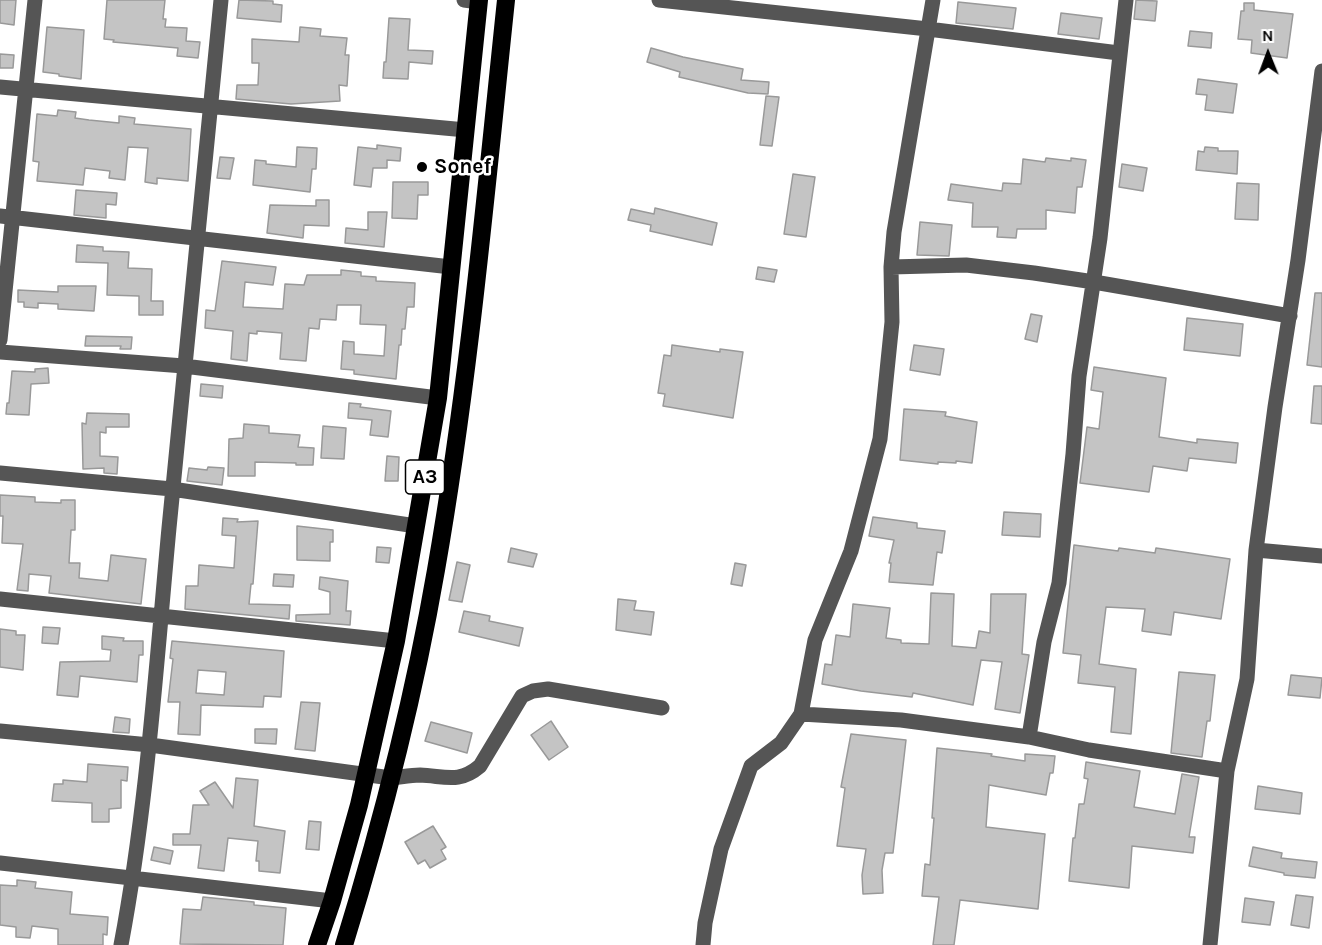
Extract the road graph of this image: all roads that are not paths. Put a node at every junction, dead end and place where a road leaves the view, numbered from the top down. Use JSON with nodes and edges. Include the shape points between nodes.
{"nodes":[{"id":1,"x":35,"y":0,"type":"edge"},
{"id":2,"x":221,"y":0,"type":"edge"},
{"id":3,"x":506,"y":0,"type":"edge"},
{"id":4,"x":659,"y":0,"type":"edge"},
{"id":5,"x":933,"y":0,"type":"edge"},
{"id":6,"x":1126,"y":0,"type":"edge"},
{"id":7,"x":474,"y":1,"type":"edge"},
{"id":8,"x":928,"y":29,"type":"junction"},
{"id":9,"x":1119,"y":54,"type":"junction"},
{"id":10,"x":1322,"y":71,"type":"edge"},
{"id":11,"x":0,"y":87,"type":"edge"},
{"id":12,"x":26,"y":89,"type":"junction"},
{"id":13,"x":210,"y":105,"type":"junction"},
{"id":14,"x":1319,"y":115,"type":"edge"},
{"id":15,"x":466,"y":130,"type":"junction"},
{"id":16,"x":6,"y":217,"type":"edge"},
{"id":17,"x":196,"y":237,"type":"junction"},
{"id":18,"x":451,"y":267,"type":"junction"},
{"id":19,"x":891,"y":267,"type":"junction"},
{"id":20,"x":1094,"y":282,"type":"junction"},
{"id":21,"x":1290,"y":316,"type":"junction"},
{"id":22,"x":0,"y":340,"type":"edge"},
{"id":23,"x":0,"y":352,"type":"edge"},
{"id":24,"x":443,"y":352,"type":"junction"},
{"id":25,"x":467,"y":354,"type":"junction"},
{"id":26,"x":184,"y":366,"type":"junction"},
{"id":27,"x":438,"y":398,"type":"junction"},
{"id":28,"x":0,"y":473,"type":"edge"},
{"id":29,"x":172,"y":489,"type":"junction"},
{"id":30,"x":416,"y":526,"type":"junction"},
{"id":31,"x":1256,"y":550,"type":"junction"},
{"id":32,"x":1322,"y":556,"type":"edge"},
{"id":33,"x":0,"y":598,"type":"edge"},
{"id":34,"x":161,"y":615,"type":"junction"},
{"id":35,"x":396,"y":641,"type":"junction"},
{"id":36,"x":662,"y":708,"type":"dead end"},
{"id":37,"x":801,"y":714,"type":"junction"},
{"id":38,"x":0,"y":731,"type":"edge"},
{"id":39,"x":1029,"y":737,"type":"junction"},
{"id":40,"x":150,"y":745,"type":"junction"},
{"id":41,"x":1227,"y":771,"type":"junction"},
{"id":42,"x":366,"y":773,"type":"junction"},
{"id":43,"x":391,"y":778,"type":"junction"},
{"id":44,"x":0,"y":863,"type":"edge"},
{"id":45,"x":134,"y":877,"type":"junction"},
{"id":46,"x":332,"y":901,"type":"junction"},
{"id":47,"x":122,"y":945,"type":"edge"},
{"id":48,"x":317,"y":945,"type":"edge"},
{"id":49,"x":344,"y":945,"type":"edge"},
{"id":50,"x":703,"y":945,"type":"edge"},
{"id":51,"x":1210,"y":945,"type":"edge"}],
"edges":[{"from":1,"to":12,"type":"street"},
{"from":2,"to":13,"type":"street"},
{"from":3,"to":25,"type":"highway","number":"A3"},
{"from":4,"to":8,"type":"street"},
{"from":5,"to":8,"type":"street"},
{"from":6,"to":9,"type":"street"},
{"from":7,"to":15,"type":"highway","number":"A3"},
{"from":8,"to":9,"type":"street"},
{"from":8,"to":19,"type":"street"},
{"from":9,"to":20,"type":"street"},
{"from":10,"to":14,"type":"street"},
{"from":11,"to":12,"type":"street"},
{"from":12,"to":13,"type":"street"},
{"from":12,"to":16,"type":"street"},
{"from":13,"to":15,"type":"street"},
{"from":13,"to":17,"type":"street"},
{"from":14,"to":21,"type":"street"},
{"from":15,"to":18,"type":"highway","number":"A3"},
{"from":16,"to":17,"type":"street"},
{"from":16,"to":22,"type":"street"},
{"from":17,"to":18,"type":"street"},
{"from":17,"to":26,"type":"street"},
{"from":18,"to":24,"type":"highway","number":"A3"},
{"from":19,"to":20,"type":"street","via":[[966,265]]},
{"from":19,"to":37,"type":"street","via":[[892,322],[880,439],[851,551],[815,640]]},
{"from":20,"to":21,"type":"street"},
{"from":20,"to":39,"type":"street","via":[[1079,376],[1059,583],[1044,642]]},
{"from":21,"to":31,"type":"street"},
{"from":23,"to":26,"type":"street"},
{"from":24,"to":25,"type":"highway"},
{"from":24,"to":27,"type":"highway","number":"A3"},
{"from":25,"to":43,"type":"highway","number":"A3","via":[[436,570]]},
{"from":26,"to":27,"type":"street"},
{"from":26,"to":29,"type":"street"},
{"from":27,"to":30,"type":"highway","number":"A3"},
{"from":28,"to":29,"type":"street"},
{"from":29,"to":30,"type":"street"},
{"from":29,"to":34,"type":"street"},
{"from":30,"to":35,"type":"highway","number":"A3"},
{"from":31,"to":32,"type":"street"},
{"from":31,"to":41,"type":"street","via":[[1247,679]]},
{"from":33,"to":34,"type":"street"},
{"from":34,"to":35,"type":"street"},
{"from":34,"to":40,"type":"street"},
{"from":35,"to":42,"type":"highway","number":"A3"},
{"from":36,"to":43,"type":"street","via":[[548,688],[533,691],[522,696],[480,766],[471,774],[459,778]]},
{"from":37,"to":39,"type":"street","via":[[901,720]]},
{"from":37,"to":50,"type":"street","via":[[781,742],[751,766],[721,849]]},
{"from":38,"to":40,"type":"street"},
{"from":39,"to":41,"type":"street"},
{"from":40,"to":42,"type":"street"},
{"from":40,"to":45,"type":"street"},
{"from":41,"to":51,"type":"street"},
{"from":42,"to":43,"type":"street"},
{"from":42,"to":46,"type":"highway","number":"A3"},
{"from":43,"to":49,"type":"highway","number":"A3"},
{"from":44,"to":45,"type":"street"},
{"from":45,"to":46,"type":"street"},
{"from":45,"to":47,"type":"street"},
{"from":46,"to":48,"type":"highway","number":"A3"}]}
